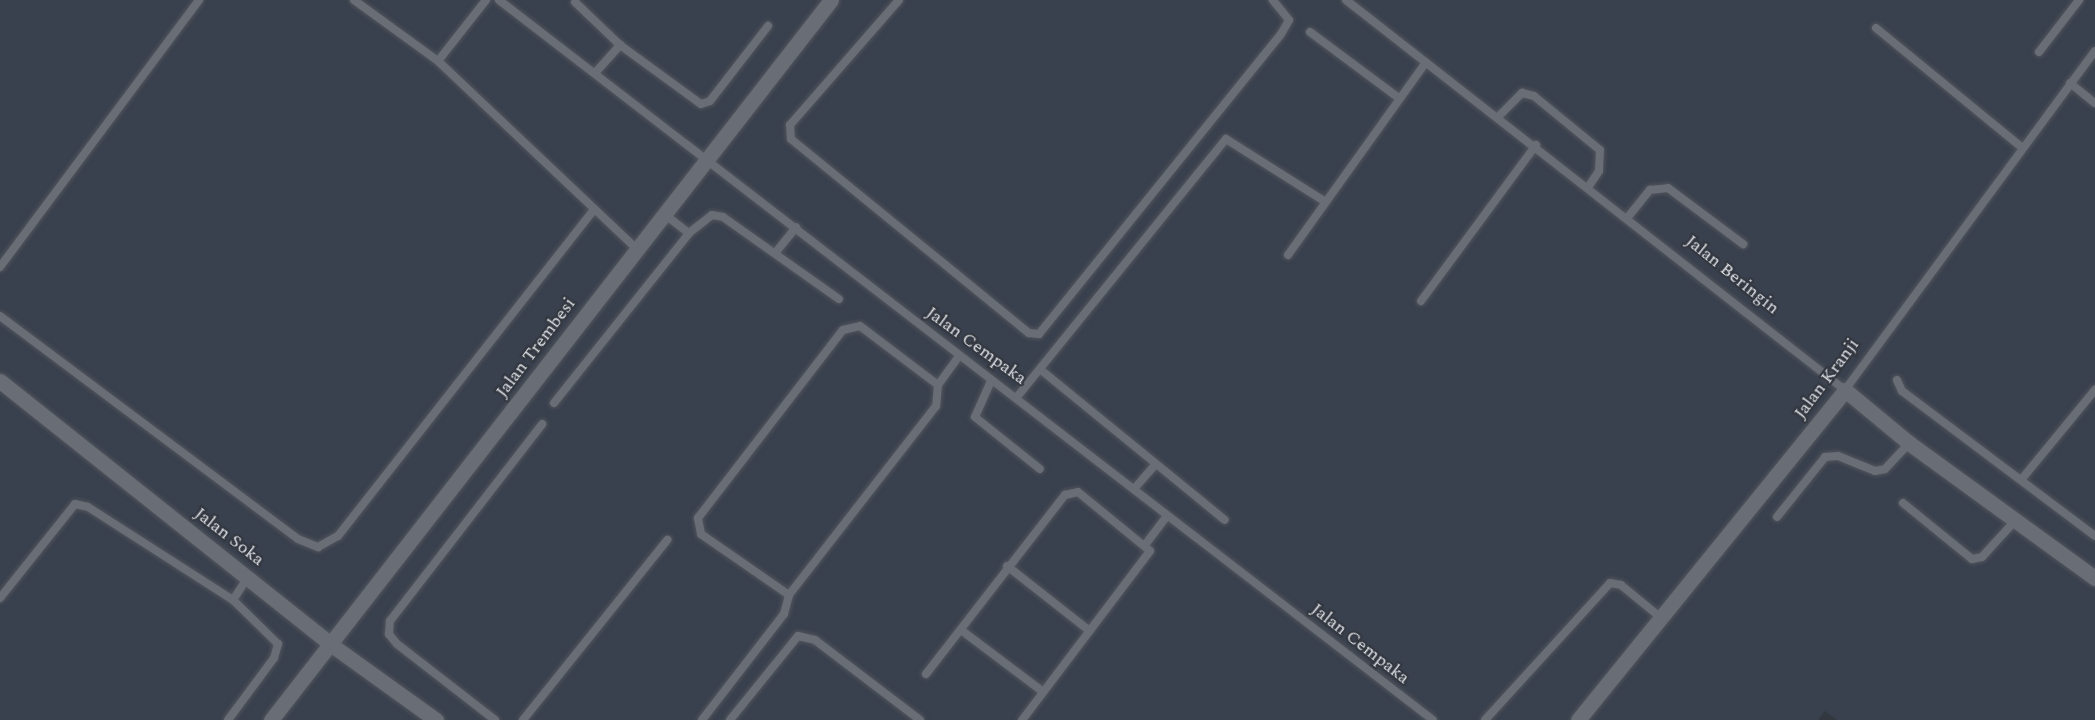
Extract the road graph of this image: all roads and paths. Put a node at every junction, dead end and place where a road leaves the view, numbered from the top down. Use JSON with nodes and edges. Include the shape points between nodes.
{"nodes":[{"id":1,"x":199,"y":0,"type":"edge"},
{"id":2,"x":354,"y":0,"type":"edge"},
{"id":3,"x":486,"y":0,"type":"edge"},
{"id":4,"x":499,"y":0,"type":"edge"},
{"id":5,"x":831,"y":0,"type":"edge"},
{"id":6,"x":899,"y":0,"type":"edge"},
{"id":7,"x":1273,"y":0,"type":"edge"},
{"id":8,"x":1346,"y":0,"type":"edge"},
{"id":9,"x":2079,"y":0,"type":"edge"},
{"id":10,"x":575,"y":2,"type":"dead end"},
{"id":11,"x":768,"y":26,"type":"dead end"},
{"id":12,"x":1876,"y":28,"type":"dead end"},
{"id":13,"x":1310,"y":32,"type":"dead end"},
{"id":14,"x":620,"y":45,"type":"junction"},
{"id":15,"x":2095,"y":51,"type":"edge"},
{"id":16,"x":2039,"y":52,"type":"dead end"},
{"id":17,"x":438,"y":61,"type":"junction"},
{"id":18,"x":1426,"y":62,"type":"junction"},
{"id":19,"x":595,"y":73,"type":"junction"},
{"id":20,"x":2070,"y":83,"type":"junction"},
{"id":21,"x":1399,"y":98,"type":"junction"},
{"id":22,"x":2095,"y":103,"type":"edge"},
{"id":23,"x":1499,"y":116,"type":"junction"},
{"id":24,"x":1536,"y":145,"type":"junction"},
{"id":25,"x":2020,"y":146,"type":"junction"},
{"id":26,"x":708,"y":157,"type":"junction"},
{"id":27,"x":1589,"y":186,"type":"junction"},
{"id":28,"x":1324,"y":201,"type":"junction"},
{"id":29,"x":593,"y":211,"type":"junction"},
{"id":30,"x":663,"y":213,"type":"junction"},
{"id":31,"x":1628,"y":217,"type":"junction"},
{"id":32,"x":796,"y":228,"type":"junction"},
{"id":33,"x":689,"y":233,"type":"junction"},
{"id":34,"x":1743,"y":244,"type":"dead end"},
{"id":35,"x":636,"y":248,"type":"junction"},
{"id":36,"x":776,"y":252,"type":"junction"},
{"id":37,"x":1288,"y":255,"type":"dead end"},
{"id":38,"x":0,"y":267,"type":"edge"},
{"id":39,"x":839,"y":299,"type":"dead end"},
{"id":40,"x":1421,"y":301,"type":"dead end"},
{"id":41,"x":0,"y":316,"type":"edge"},
{"id":42,"x":958,"y":357,"type":"junction"},
{"id":43,"x":1041,"y":370,"type":"junction"},
{"id":44,"x":1897,"y":380,"type":"dead end"},
{"id":45,"x":0,"y":381,"type":"edge"},
{"id":46,"x":991,"y":381,"type":"junction"},
{"id":47,"x":938,"y":385,"type":"junction"},
{"id":48,"x":1845,"y":390,"type":"junction"},
{"id":49,"x":2095,"y":390,"type":"edge"},
{"id":50,"x":1017,"y":397,"type":"junction"},
{"id":51,"x":554,"y":402,"type":"dead end"},
{"id":52,"x":542,"y":424,"type":"dead end"},
{"id":53,"x":1909,"y":443,"type":"junction"},
{"id":54,"x":1156,"y":464,"type":"junction"},
{"id":55,"x":1040,"y":469,"type":"dead end"},
{"id":56,"x":2021,"y":480,"type":"junction"},
{"id":57,"x":1134,"y":489,"type":"junction"},
{"id":58,"x":1903,"y":503,"type":"dead end"},
{"id":59,"x":1167,"y":516,"type":"junction"},
{"id":60,"x":1777,"y":517,"type":"dead end"},
{"id":61,"x":1225,"y":520,"type":"dead end"},
{"id":62,"x":2014,"y":522,"type":"junction"},
{"id":63,"x":2095,"y":536,"type":"edge"},
{"id":64,"x":667,"y":540,"type":"dead end"},
{"id":65,"x":1145,"y":545,"type":"junction"},
{"id":66,"x":1007,"y":566,"type":"junction"},
{"id":67,"x":248,"y":577,"type":"junction"},
{"id":68,"x":2095,"y":578,"type":"edge"},
{"id":69,"x":789,"y":595,"type":"junction"},
{"id":70,"x":0,"y":598,"type":"edge"},
{"id":71,"x":233,"y":600,"type":"junction"},
{"id":72,"x":1660,"y":617,"type":"junction"},
{"id":73,"x":961,"y":630,"type":"junction"},
{"id":74,"x":1090,"y":631,"type":"junction"},
{"id":75,"x":333,"y":646,"type":"junction"},
{"id":76,"x":926,"y":674,"type":"dead end"},
{"id":77,"x":1042,"y":691,"type":"junction"},
{"id":78,"x":228,"y":720,"type":"edge"},
{"id":79,"x":271,"y":720,"type":"edge"},
{"id":80,"x":436,"y":720,"type":"edge"},
{"id":81,"x":495,"y":720,"type":"edge"},
{"id":82,"x":523,"y":720,"type":"edge"},
{"id":83,"x":702,"y":720,"type":"edge"},
{"id":84,"x":730,"y":720,"type":"edge"},
{"id":85,"x":920,"y":720,"type":"edge"},
{"id":86,"x":1022,"y":720,"type":"edge"},
{"id":87,"x":1433,"y":720,"type":"edge"},
{"id":88,"x":1485,"y":720,"type":"edge"},
{"id":89,"x":1578,"y":720,"type":"edge"}],
"edges":[{"from":1,"to":38,"type":"lane"},
{"from":2,"to":17,"type":"lane"},
{"from":3,"to":17,"type":"lane"},
{"from":4,"to":19,"type":"lane","name":"Jalan Cempaka"},
{"from":5,"to":26,"type":"street","name":"Jalan Trembesi"},
{"from":6,"to":7,"type":"lane","via":[[790,125],[791,139],[1029,333],[1039,334],[1281,34],[1289,20]]},
{"from":8,"to":18,"type":"lane","name":"Jalan Beringin"},
{"from":9,"to":16,"type":"lane"},
{"from":10,"to":14,"type":"lane"},
{"from":11,"to":14,"type":"lane","via":[[710,101],[701,104]]},
{"from":12,"to":25,"type":"lane"},
{"from":13,"to":21,"type":"lane"},
{"from":14,"to":19,"type":"lane"},
{"from":15,"to":20,"type":"lane","name":"Jalan Kranji"},
{"from":17,"to":29,"type":"lane"},
{"from":18,"to":21,"type":"lane"},
{"from":18,"to":23,"type":"lane","name":"Jalan Beringin"},
{"from":19,"to":26,"type":"lane","name":"Jalan Cempaka"},
{"from":20,"to":22,"type":"lane"},
{"from":20,"to":25,"type":"lane","name":"Jalan Kranji"},
{"from":21,"to":28,"type":"lane"},
{"from":23,"to":24,"type":"lane","name":"Jalan Beringin"},
{"from":23,"to":27,"type":"lane","via":[[1522,93],[1534,96],[1600,150],[1599,171]]},
{"from":24,"to":27,"type":"lane","name":"Jalan Beringin"},
{"from":24,"to":40,"type":"lane"},
{"from":25,"to":48,"type":"lane","name":"Jalan Kranji"},
{"from":26,"to":30,"type":"street","name":"Jalan Trembesi"},
{"from":26,"to":32,"type":"lane","name":"Jalan Cempaka"},
{"from":27,"to":31,"type":"lane","name":"Jalan Beringin"},
{"from":28,"to":37,"type":"lane"},
{"from":28,"to":43,"type":"lane","via":[[1226,139]]},
{"from":29,"to":35,"type":"lane"},
{"from":29,"to":41,"type":"lane","via":[[338,536],[318,547],[298,539]]},
{"from":30,"to":33,"type":"lane"},
{"from":30,"to":35,"type":"street","name":"Jalan Trembesi"},
{"from":31,"to":34,"type":"lane","via":[[1650,190],[1668,188]]},
{"from":31,"to":48,"type":"lane","name":"Jalan Beringin"},
{"from":32,"to":36,"type":"lane"},
{"from":32,"to":42,"type":"lane","name":"Jalan Cempaka"},
{"from":33,"to":36,"type":"lane","via":[[712,215],[723,217]]},
{"from":33,"to":51,"type":"lane"},
{"from":35,"to":75,"type":"street","name":"Jalan Trembesi"},
{"from":36,"to":39,"type":"lane"},
{"from":42,"to":46,"type":"lane","name":"Jalan Cempaka"},
{"from":42,"to":47,"type":"lane"},
{"from":43,"to":50,"type":"lane"},
{"from":43,"to":54,"type":"lane"},
{"from":44,"to":56,"type":"lane","via":[[1902,391]]},
{"from":45,"to":67,"type":"street","name":"Jalan Soka"},
{"from":46,"to":50,"type":"lane","name":"Jalan Cempaka"},
{"from":46,"to":55,"type":"lane","via":[[975,417]]},
{"from":47,"to":69,"type":"lane","via":[[936,406]]},
{"from":47,"to":69,"type":"lane","via":[[860,326],[850,325],[698,518],[701,534]]},
{"from":48,"to":53,"type":"street","name":"Jalan Beringin"},
{"from":48,"to":72,"type":"street","name":"Jalan Kranji"},
{"from":49,"to":56,"type":"lane"},
{"from":50,"to":57,"type":"lane","name":"Jalan Cempaka"},
{"from":52,"to":81,"type":"lane","via":[[390,621],[389,634],[397,644]]},
{"from":53,"to":60,"type":"lane","via":[[1885,469],[1875,471],[1838,456],[1825,457]]},
{"from":53,"to":62,"type":"street","name":"Jalan Beringin"},
{"from":54,"to":57,"type":"lane"},
{"from":54,"to":61,"type":"lane"},
{"from":56,"to":63,"type":"lane"},
{"from":57,"to":59,"type":"lane","name":"Jalan Cempaka"},
{"from":58,"to":62,"type":"lane","via":[[1971,559],[1982,557]]},
{"from":59,"to":65,"type":"lane"},
{"from":59,"to":87,"type":"lane","name":"Jalan Cempaka"},
{"from":62,"to":68,"type":"street","name":"Jalan Beringin"},
{"from":64,"to":82,"type":"lane"},
{"from":65,"to":66,"type":"lane","via":[[1071,490]]},
{"from":65,"to":74,"type":"lane","via":[[1149,553]]},
{"from":66,"to":73,"type":"lane"},
{"from":66,"to":74,"type":"lane"},
{"from":67,"to":71,"type":"lane"},
{"from":67,"to":75,"type":"street","name":"Jalan Soka"},
{"from":69,"to":83,"type":"lane","via":[[784,614]]},
{"from":70,"to":71,"type":"lane","via":[[75,504],[88,507]]},
{"from":71,"to":78,"type":"lane","via":[[278,644],[274,658]]},
{"from":72,"to":88,"type":"lane","via":[[1621,585],[1610,583]]},
{"from":72,"to":89,"type":"street","name":"Jalan Kranji"},
{"from":73,"to":76,"type":"lane"},
{"from":73,"to":77,"type":"lane"},
{"from":74,"to":77,"type":"lane"},
{"from":75,"to":79,"type":"street","name":"Jalan Trembesi"},
{"from":75,"to":80,"type":"street","name":"Jalan Soka"},
{"from":77,"to":86,"type":"lane"},
{"from":84,"to":85,"type":"lane","via":[[798,636],[815,640]]}]}
